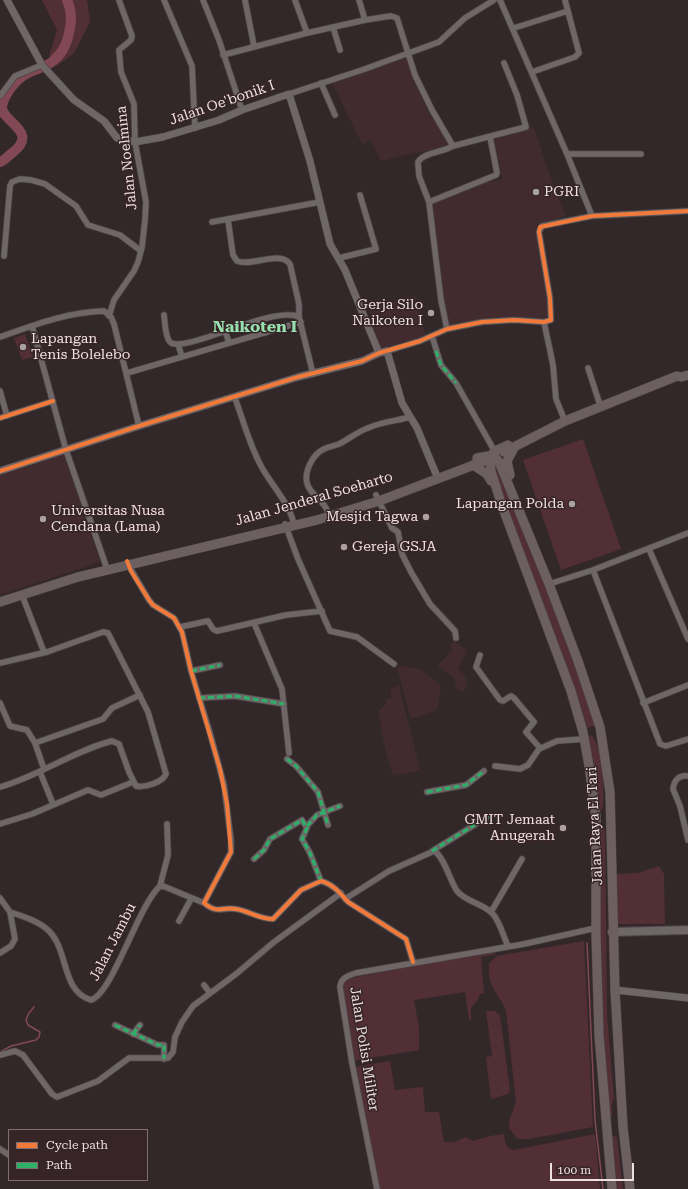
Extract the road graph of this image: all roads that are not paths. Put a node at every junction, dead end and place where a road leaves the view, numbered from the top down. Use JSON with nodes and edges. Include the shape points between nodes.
{"nodes":[{"id":1,"x":7,"y":0,"type":"edge"},
{"id":2,"x":119,"y":0,"type":"edge"},
{"id":3,"x":164,"y":0,"type":"edge"},
{"id":4,"x":203,"y":0,"type":"edge"},
{"id":5,"x":245,"y":0,"type":"edge"},
{"id":6,"x":295,"y":0,"type":"edge"},
{"id":7,"x":359,"y":0,"type":"edge"},
{"id":8,"x":491,"y":0,"type":"edge"},
{"id":9,"x":500,"y":0,"type":"edge"},
{"id":10,"x":565,"y":0,"type":"edge"},
{"id":11,"x":568,"y":11,"type":"junction"},
{"id":12,"x":365,"y":20,"type":"junction"},
{"id":13,"x":332,"y":27,"type":"junction"},
{"id":14,"x":514,"y":28,"type":"junction"},
{"id":15,"x":307,"y":32,"type":"junction"},
{"id":16,"x":254,"y":46,"type":"junction"},
{"id":17,"x":340,"y":50,"type":"dead end"},
{"id":18,"x":407,"y":53,"type":"junction"},
{"id":19,"x":223,"y":55,"type":"junction"},
{"id":20,"x":504,"y":63,"type":"dead end"},
{"id":21,"x":42,"y":65,"type":"junction"},
{"id":22,"x":532,"y":72,"type":"junction"},
{"id":23,"x":321,"y":83,"type":"junction"},
{"id":24,"x":289,"y":94,"type":"junction"},
{"id":25,"x":0,"y":96,"type":"edge"},
{"id":26,"x":242,"y":110,"type":"junction"},
{"id":27,"x":336,"y":115,"type":"dead end"},
{"id":28,"x":196,"y":128,"type":"junction"},
{"id":29,"x":490,"y":137,"type":"junction"},
{"id":30,"x":135,"y":142,"type":"junction"},
{"id":31,"x":453,"y":146,"type":"junction"},
{"id":32,"x":568,"y":154,"type":"junction"},
{"id":33,"x":641,"y":154,"type":"dead end"},
{"id":34,"x":360,"y":195,"type":"dead end"},
{"id":35,"x":320,"y":202,"type":"junction"},
{"id":36,"x":428,"y":202,"type":"junction"},
{"id":37,"x":688,"y":211,"type":"edge"},
{"id":38,"x":592,"y":216,"type":"junction"},
{"id":39,"x":228,"y":220,"type":"junction"},
{"id":40,"x":212,"y":222,"type":"dead end"},
{"id":41,"x":141,"y":251,"type":"junction"},
{"id":42,"x":4,"y":256,"type":"dead end"},
{"id":43,"x":339,"y":258,"type":"junction"},
{"id":44,"x":164,"y":315,"type":"dead end"},
{"id":45,"x":109,"y":316,"type":"junction"},
{"id":46,"x":261,"y":320,"type":"junction"},
{"id":47,"x":300,"y":320,"type":"junction"},
{"id":48,"x":544,"y":322,"type":"junction"},
{"id":49,"x":32,"y":326,"type":"junction"},
{"id":50,"x":447,"y":329,"type":"junction"},
{"id":51,"x":225,"y":330,"type":"junction"},
{"id":52,"x":265,"y":333,"type":"junction"},
{"id":53,"x":432,"y":336,"type":"junction"},
{"id":54,"x":0,"y":337,"type":"edge"},
{"id":55,"x":229,"y":343,"type":"junction"},
{"id":56,"x":178,"y":344,"type":"junction"},
{"id":57,"x":387,"y":351,"type":"junction"},
{"id":58,"x":378,"y":352,"type":"junction"},
{"id":59,"x":182,"y":357,"type":"junction"},
{"id":60,"x":588,"y":368,"type":"dead end"},
{"id":61,"x":688,"y":369,"type":"edge"},
{"id":62,"x":127,"y":374,"type":"junction"},
{"id":63,"x":313,"y":374,"type":"junction"},
{"id":64,"x":688,"y":375,"type":"edge"},
{"id":65,"x":677,"y":376,"type":"junction"},
{"id":66,"x":0,"y":391,"type":"edge"},
{"id":67,"x":234,"y":398,"type":"junction"},
{"id":68,"x":53,"y":401,"type":"junction"},
{"id":69,"x":601,"y":408,"type":"junction"},
{"id":70,"x":7,"y":416,"type":"junction"},
{"id":71,"x":410,"y":417,"type":"junction"},
{"id":72,"x":0,"y":418,"type":"edge"},
{"id":73,"x":565,"y":421,"type":"junction"},
{"id":74,"x":139,"y":426,"type":"junction"},
{"id":75,"x":513,"y":444,"type":"junction"},
{"id":76,"x":66,"y":450,"type":"junction"},
{"id":77,"x":493,"y":455,"type":"junction"},
{"id":78,"x":475,"y":461,"type":"junction"},
{"id":79,"x":0,"y":471,"type":"edge"},
{"id":80,"x":436,"y":474,"type":"junction"},
{"id":81,"x":378,"y":498,"type":"junction"},
{"id":82,"x":516,"y":499,"type":"junction"},
{"id":83,"x":501,"y":503,"type":"junction"},
{"id":84,"x":328,"y":512,"type":"junction"},
{"id":85,"x":290,"y":524,"type":"junction"},
{"id":86,"x":688,"y":533,"type":"edge"},
{"id":87,"x":649,"y":549,"type":"junction"},
{"id":88,"x":128,"y":563,"type":"junction"},
{"id":89,"x":106,"y":566,"type":"junction"},
{"id":90,"x":593,"y":570,"type":"junction"},
{"id":91,"x":74,"y":579,"type":"junction"},
{"id":92,"x":549,"y":584,"type":"junction"},
{"id":93,"x":22,"y":595,"type":"junction"},
{"id":94,"x":0,"y":602,"type":"edge"},
{"id":95,"x":322,"y":611,"type":"junction"},
{"id":96,"x":254,"y":623,"type":"junction"},
{"id":97,"x":180,"y":627,"type":"junction"},
{"id":98,"x":456,"y":638,"type":"dead end"},
{"id":99,"x":688,"y":639,"type":"edge"},
{"id":100,"x":44,"y":652,"type":"junction"},
{"id":101,"x":480,"y":655,"type":"dead end"},
{"id":102,"x":0,"y":663,"type":"edge"},
{"id":103,"x":394,"y":664,"type":"dead end"},
{"id":104,"x":220,"y":665,"type":"dead end"},
{"id":105,"x":191,"y":671,"type":"junction"},
{"id":106,"x":688,"y":685,"type":"edge"},
{"id":107,"x":140,"y":695,"type":"junction"},
{"id":108,"x":199,"y":698,"type":"junction"},
{"id":109,"x":0,"y":703,"type":"edge"},
{"id":110,"x":643,"y":703,"type":"junction"},
{"id":111,"x":284,"y":704,"type":"junction"},
{"id":112,"x":600,"y":728,"type":"junction"},
{"id":113,"x":584,"y":735,"type":"junction"},
{"id":114,"x":688,"y":738,"type":"edge"},
{"id":115,"x":34,"y":743,"type":"junction"},
{"id":116,"x":540,"y":748,"type":"junction"},
{"id":117,"x":496,"y":766,"type":"dead end"},
{"id":118,"x":42,"y":770,"type":"junction"},
{"id":119,"x":484,"y":771,"type":"dead end"},
{"id":120,"x":688,"y":776,"type":"edge"},
{"id":121,"x":133,"y":782,"type":"junction"},
{"id":122,"x":0,"y":787,"type":"edge"},
{"id":123,"x":427,"y":792,"type":"dead end"},
{"id":124,"x":54,"y":804,"type":"junction"},
{"id":125,"x":340,"y":806,"type":"dead end"},
{"id":126,"x":324,"y":810,"type":"junction"},
{"id":127,"x":489,"y":816,"type":"dead end"},
{"id":128,"x":610,"y":816,"type":"junction"},
{"id":129,"x":596,"y":817,"type":"junction"},
{"id":130,"x":0,"y":824,"type":"edge"},
{"id":131,"x":167,"y":824,"type":"dead end"},
{"id":132,"x":328,"y":825,"type":"dead end"},
{"id":133,"x":307,"y":826,"type":"junction"},
{"id":134,"x":688,"y":840,"type":"edge"},
{"id":135,"x":432,"y":851,"type":"junction"},
{"id":136,"x":254,"y":859,"type":"dead end"},
{"id":137,"x":522,"y":859,"type":"dead end"},
{"id":138,"x":321,"y":881,"type":"junction"},
{"id":139,"x":160,"y":886,"type":"junction"},
{"id":140,"x":341,"y":893,"type":"junction"},
{"id":141,"x":0,"y":898,"type":"edge"},
{"id":142,"x":191,"y":899,"type":"junction"},
{"id":143,"x":345,"y":899,"type":"junction"},
{"id":144,"x":204,"y":903,"type":"junction"},
{"id":145,"x":10,"y":912,"type":"junction"},
{"id":146,"x":491,"y":912,"type":"junction"},
{"id":147,"x":179,"y":920,"type":"dead end"},
{"id":148,"x":596,"y":928,"type":"junction"},
{"id":149,"x":688,"y":930,"type":"edge"},
{"id":150,"x":612,"y":932,"type":"junction"},
{"id":151,"x":508,"y":946,"type":"junction"},
{"id":152,"x":0,"y":953,"type":"edge"},
{"id":153,"x":413,"y":962,"type":"junction"},
{"id":154,"x":204,"y":985,"type":"dead end"},
{"id":155,"x":615,"y":990,"type":"junction"},
{"id":156,"x":210,"y":993,"type":"junction"},
{"id":157,"x":688,"y":998,"type":"edge"},
{"id":158,"x":115,"y":1025,"type":"dead end"},
{"id":159,"x":140,"y":1025,"type":"dead end"},
{"id":160,"x":133,"y":1034,"type":"junction"},
{"id":161,"x":0,"y":1055,"type":"edge"},
{"id":162,"x":164,"y":1059,"type":"junction"},
{"id":163,"x":624,"y":1127,"type":"junction"},
{"id":164,"x":606,"y":1128,"type":"junction"},
{"id":165,"x":377,"y":1189,"type":"edge"},
{"id":166,"x":612,"y":1189,"type":"edge"},
{"id":167,"x":630,"y":1189,"type":"edge"}],
"edges":[{"from":1,"to":21,"type":"street","name":"Jalan Oe'bonik I"},
{"from":2,"to":30,"type":"street","name":"Jalan Noelmina","via":[[132,36],[119,52],[121,72],[134,104]]},
{"from":3,"to":28,"type":"street","via":[[192,66]]},
{"from":4,"to":19,"type":"street"},
{"from":5,"to":16,"type":"street"},
{"from":6,"to":15,"type":"street"},
{"from":7,"to":12,"type":"street"},
{"from":8,"to":18,"type":"street","via":[[458,23],[442,41]]},
{"from":9,"to":14,"type":"street"},
{"from":10,"to":11,"type":"street"},
{"from":11,"to":14,"type":"street"},
{"from":11,"to":22,"type":"street","via":[[579,53],[575,57]]},
{"from":12,"to":13,"type":"street"},
{"from":12,"to":18,"type":"street","via":[[391,16],[397,18]]},
{"from":13,"to":15,"type":"street"},
{"from":13,"to":17,"type":"street"},
{"from":14,"to":22,"type":"street"},
{"from":15,"to":16,"type":"street"},
{"from":16,"to":19,"type":"street"},
{"from":18,"to":23,"type":"street"},
{"from":18,"to":31,"type":"street","via":[[423,93]]},
{"from":19,"to":26,"type":"street"},
{"from":20,"to":29,"type":"street","via":[[526,127]]},
{"from":21,"to":25,"type":"street","via":[[15,76]]},
{"from":21,"to":30,"type":"street","name":"Jalan Oe'bonik I","via":[[74,100],[104,121],[114,137]]},
{"from":22,"to":32,"type":"street"},
{"from":23,"to":24,"type":"street"},
{"from":23,"to":27,"type":"street"},
{"from":24,"to":26,"type":"street","name":"Jalan Oe'bonik I"},
{"from":24,"to":35,"type":"street","name":"Jalan Oe'bonik I"},
{"from":26,"to":28,"type":"street","name":"Jalan Oe'bonik I"},
{"from":28,"to":30,"type":"street","name":"Jalan Oe'bonik I"},
{"from":29,"to":31,"type":"street"},
{"from":29,"to":36,"type":"street","via":[[496,175]]},
{"from":30,"to":41,"type":"street","name":"Jalan Noelmina","via":[[146,202]]},
{"from":31,"to":36,"type":"street","via":[[421,158],[418,162],[419,176]]},
{"from":32,"to":33,"type":"street"},
{"from":32,"to":38,"type":"street"},
{"from":34,"to":43,"type":"street","via":[[376,249]]},
{"from":35,"to":39,"type":"street"},
{"from":35,"to":43,"type":"street","name":"Jalan Oe'bonik I","via":[[330,244]]},
{"from":36,"to":50,"type":"street"},
{"from":37,"to":38,"type":"street"},
{"from":38,"to":48,"type":"street","via":[[540,228],[552,318]]},
{"from":39,"to":40,"type":"street"},
{"from":39,"to":47,"type":"street","via":[[233,255],[237,261],[256,262],[279,258],[290,264]]},
{"from":41,"to":42,"type":"street","via":[[114,232],[88,225],[76,206],[54,190],[36,181],[20,179],[12,182],[10,186]]},
{"from":41,"to":45,"type":"street","name":"Jalan Noelmina","via":[[134,272],[114,300]]},
{"from":43,"to":58,"type":"street","name":"Jalan Oe'bonik I"},
{"from":44,"to":56,"type":"street","via":[[169,339]]},
{"from":45,"to":49,"type":"street","via":[[104,311],[88,312],[54,318]]},
{"from":45,"to":62,"type":"street","via":[[114,324]]},
{"from":46,"to":47,"type":"street","via":[[287,314]]},
{"from":46,"to":51,"type":"street"},
{"from":46,"to":52,"type":"street"},
{"from":47,"to":52,"type":"street"},
{"from":47,"to":63,"type":"street"},
{"from":48,"to":50,"type":"street","via":[[482,322]]},
{"from":48,"to":73,"type":"street","via":[[554,365],[556,403]]},
{"from":49,"to":54,"type":"street"},
{"from":49,"to":68,"type":"street"},
{"from":50,"to":53,"type":"street"},
{"from":51,"to":55,"type":"street"},
{"from":51,"to":56,"type":"street","via":[[198,341]]},
{"from":52,"to":55,"type":"street"},
{"from":53,"to":57,"type":"street"},
{"from":53,"to":77,"type":"street","via":[[441,365],[456,383]]},
{"from":55,"to":59,"type":"street"},
{"from":56,"to":59,"type":"street"},
{"from":57,"to":58,"type":"street"},
{"from":57,"to":71,"type":"street","via":[[400,397]]},
{"from":58,"to":63,"type":"street","via":[[362,361]]},
{"from":59,"to":62,"type":"street"},
{"from":60,"to":69,"type":"street"},
{"from":61,"to":65,"type":"main road"},
{"from":62,"to":74,"type":"street"},
{"from":63,"to":67,"type":"street"},
{"from":64,"to":65,"type":"main road","name":"Jalan Jenderal Soeharto"},
{"from":65,"to":69,"type":"main road","name":"Jalan Jenderal Soeharto"},
{"from":66,"to":70,"type":"street"},
{"from":67,"to":74,"type":"street"},
{"from":67,"to":85,"type":"street","via":[[260,464],[286,505]]},
{"from":68,"to":70,"type":"street"},
{"from":68,"to":76,"type":"street"},
{"from":69,"to":73,"type":"main road","name":"Jalan Jenderal Soeharto"},
{"from":70,"to":72,"type":"street"},
{"from":71,"to":80,"type":"street"},
{"from":71,"to":84,"type":"street","via":[[368,428],[324,449],[316,456],[306,475],[307,485],[324,503]]},
{"from":73,"to":75,"type":"main road","name":"Jalan Jenderal Soeharto"},
{"from":74,"to":76,"type":"street"},
{"from":75,"to":77,"type":"main road","name":"Jalan Jenderal Soeharto"},
{"from":75,"to":82,"type":"main road","via":[[507,464]]},
{"from":76,"to":79,"type":"street"},
{"from":76,"to":89,"type":"street"},
{"from":77,"to":78,"type":"main road","name":"Jalan Jenderal Soeharto"},
{"from":77,"to":82,"type":"main road","name":"Jalan Raya El Tari"},
{"from":77,"to":83,"type":"main road","name":"Jalan Raya El Tari"},
{"from":78,"to":80,"type":"main road","name":"Jalan Jenderal Soeharto"},
{"from":78,"to":81,"type":"main road","name":"Jalan Jenderal Soeharto"},
{"from":78,"to":83,"type":"main road","via":[[487,474]]},
{"from":80,"to":81,"type":"main road","name":"Jalan Jenderal Soeharto"},
{"from":81,"to":84,"type":"main road","name":"Jalan Jenderal Soeharto"},
{"from":81,"to":85,"type":"main road","name":"Jalan Jenderal Soeharto"},
{"from":81,"to":98,"type":"street","via":[[392,528],[398,532],[402,554],[411,572],[430,604],[455,630]]},
{"from":82,"to":92,"type":"main road","name":"Jalan Raya El Tari"},
{"from":83,"to":113,"type":"main road","name":"Jalan Raya El Tari","via":[[571,691]]},
{"from":84,"to":85,"type":"main road","name":"Jalan Jenderal Soeharto"},
{"from":85,"to":88,"type":"main road","name":"Jalan Jenderal Soeharto"},
{"from":85,"to":95,"type":"street","via":[[298,559]]},
{"from":86,"to":87,"type":"street"},
{"from":87,"to":90,"type":"street"},
{"from":87,"to":99,"type":"street"},
{"from":88,"to":89,"type":"main road","name":"Jalan Jenderal Soeharto"},
{"from":88,"to":91,"type":"main road","name":"Jalan Jenderal Soeharto"},
{"from":88,"to":97,"type":"street","via":[[152,605],[169,614]]},
{"from":89,"to":91,"type":"main road","name":"Jalan Jenderal Soeharto","via":[[78,575]]},
{"from":90,"to":92,"type":"street"},
{"from":90,"to":110,"type":"street"},
{"from":91,"to":93,"type":"main road","name":"Jalan Jenderal Soeharto"},
{"from":92,"to":112,"type":"main road","name":"Jalan Raya El Tari"},
{"from":93,"to":94,"type":"main road","name":"Jalan Jenderal Soeharto"},
{"from":93,"to":100,"type":"street"},
{"from":95,"to":96,"type":"street","via":[[297,613]]},
{"from":95,"to":103,"type":"street","via":[[330,631],[357,638]]},
{"from":96,"to":97,"type":"street","via":[[217,631],[213,630],[208,621]]},
{"from":96,"to":111,"type":"street","via":[[282,689]]},
{"from":97,"to":105,"type":"street"},
{"from":100,"to":102,"type":"street"},
{"from":100,"to":107,"type":"street","via":[[103,632],[108,633]]},
{"from":101,"to":116,"type":"street","via":[[476,667],[500,700],[511,696],[534,722],[526,732]]},
{"from":104,"to":105,"type":"street"},
{"from":105,"to":108,"type":"street"},
{"from":106,"to":110,"type":"street"},
{"from":107,"to":115,"type":"street","via":[[112,708],[103,720]]},
{"from":107,"to":121,"type":"street","via":[[148,712],[166,774],[162,780],[141,787]]},
{"from":108,"to":111,"type":"street","via":[[235,696]]},
{"from":108,"to":144,"type":"street","via":[[220,769],[231,840],[230,855]]},
{"from":109,"to":115,"type":"street","via":[[10,726],[25,728]]},
{"from":110,"to":114,"type":"street","via":[[662,745],[668,746]]},
{"from":111,"to":126,"type":"street","via":[[288,756],[318,792]]},
{"from":112,"to":113,"type":"main road"},
{"from":112,"to":128,"type":"main road","name":"Jalan Raya El Tari","via":[[607,769]]},
{"from":113,"to":116,"type":"street"},
{"from":113,"to":129,"type":"main road","name":"Jalan Raya El Tari"},
{"from":115,"to":118,"type":"street"},
{"from":116,"to":117,"type":"street","via":[[528,765],[520,768]]},
{"from":118,"to":121,"type":"street","via":[[112,741],[119,744]]},
{"from":118,"to":122,"type":"street"},
{"from":118,"to":124,"type":"street"},
{"from":119,"to":123,"type":"street","via":[[466,785]]},
{"from":120,"to":134,"type":"street","via":[[677,779],[673,789]]},
{"from":121,"to":124,"type":"street","via":[[101,794],[88,790]]},
{"from":124,"to":130,"type":"street"},
{"from":125,"to":126,"type":"street"},
{"from":126,"to":132,"type":"street"},
{"from":126,"to":133,"type":"street"},
{"from":127,"to":135,"type":"street"},
{"from":128,"to":129,"type":"main road"},
{"from":128,"to":150,"type":"main road","name":"Jalan Raya El Tari"},
{"from":129,"to":148,"type":"main road","name":"Jalan Raya El Tari"},
{"from":131,"to":139,"type":"street","via":[[168,855]]},
{"from":133,"to":136,"type":"street","via":[[301,820],[270,839],[264,850]]},
{"from":133,"to":138,"type":"street","via":[[302,839]]},
{"from":135,"to":143,"type":"street","via":[[389,871]]},
{"from":135,"to":146,"type":"street","via":[[440,856],[458,891],[466,899]]},
{"from":137,"to":146,"type":"street"},
{"from":138,"to":140,"type":"street"},
{"from":138,"to":144,"type":"street","via":[[301,890],[273,918],[264,918],[235,908],[220,910]]},
{"from":139,"to":142,"type":"street"},
{"from":139,"to":145,"type":"street","name":"Jalan Jambu","via":[[146,903],[114,971],[94,1000],[88,999],[74,988],[59,948],[48,929]]},
{"from":140,"to":143,"type":"street"},
{"from":140,"to":156,"type":"street"},
{"from":141,"to":145,"type":"street"},
{"from":142,"to":144,"type":"street"},
{"from":142,"to":147,"type":"street"},
{"from":143,"to":153,"type":"street","via":[[406,939]]},
{"from":145,"to":152,"type":"street","via":[[15,939],[11,946]]},
{"from":146,"to":151,"type":"street"},
{"from":148,"to":151,"type":"street","name":"Jalan Polisi Militer"},
{"from":148,"to":164,"type":"main road","name":"Jalan Raya El Tari","via":[[599,1035]]},
{"from":149,"to":150,"type":"main road"},
{"from":150,"to":155,"type":"main road","name":"Jalan Raya El Tari"},
{"from":151,"to":153,"type":"street","name":"Jalan Polisi Militer"},
{"from":153,"to":165,"type":"street","name":"Jalan Polisi Militer","via":[[347,976],[340,983],[352,1063]]},
{"from":154,"to":156,"type":"street"},
{"from":155,"to":157,"type":"street"},
{"from":155,"to":163,"type":"main road","name":"Jalan Raya El Tari"},
{"from":156,"to":162,"type":"street","via":[[188,1013],[175,1037],[172,1054]]},
{"from":158,"to":160,"type":"street"},
{"from":159,"to":160,"type":"street"},
{"from":160,"to":162,"type":"street","via":[[161,1045]]},
{"from":161,"to":162,"type":"street","via":[[15,1051],[23,1055],[57,1097],[98,1081],[129,1058]]},
{"from":163,"to":164,"type":"main road"},
{"from":163,"to":167,"type":"main road","name":"Jalan Raya El Tari"},
{"from":164,"to":166,"type":"main road","name":"Jalan Raya El Tari"}]}
